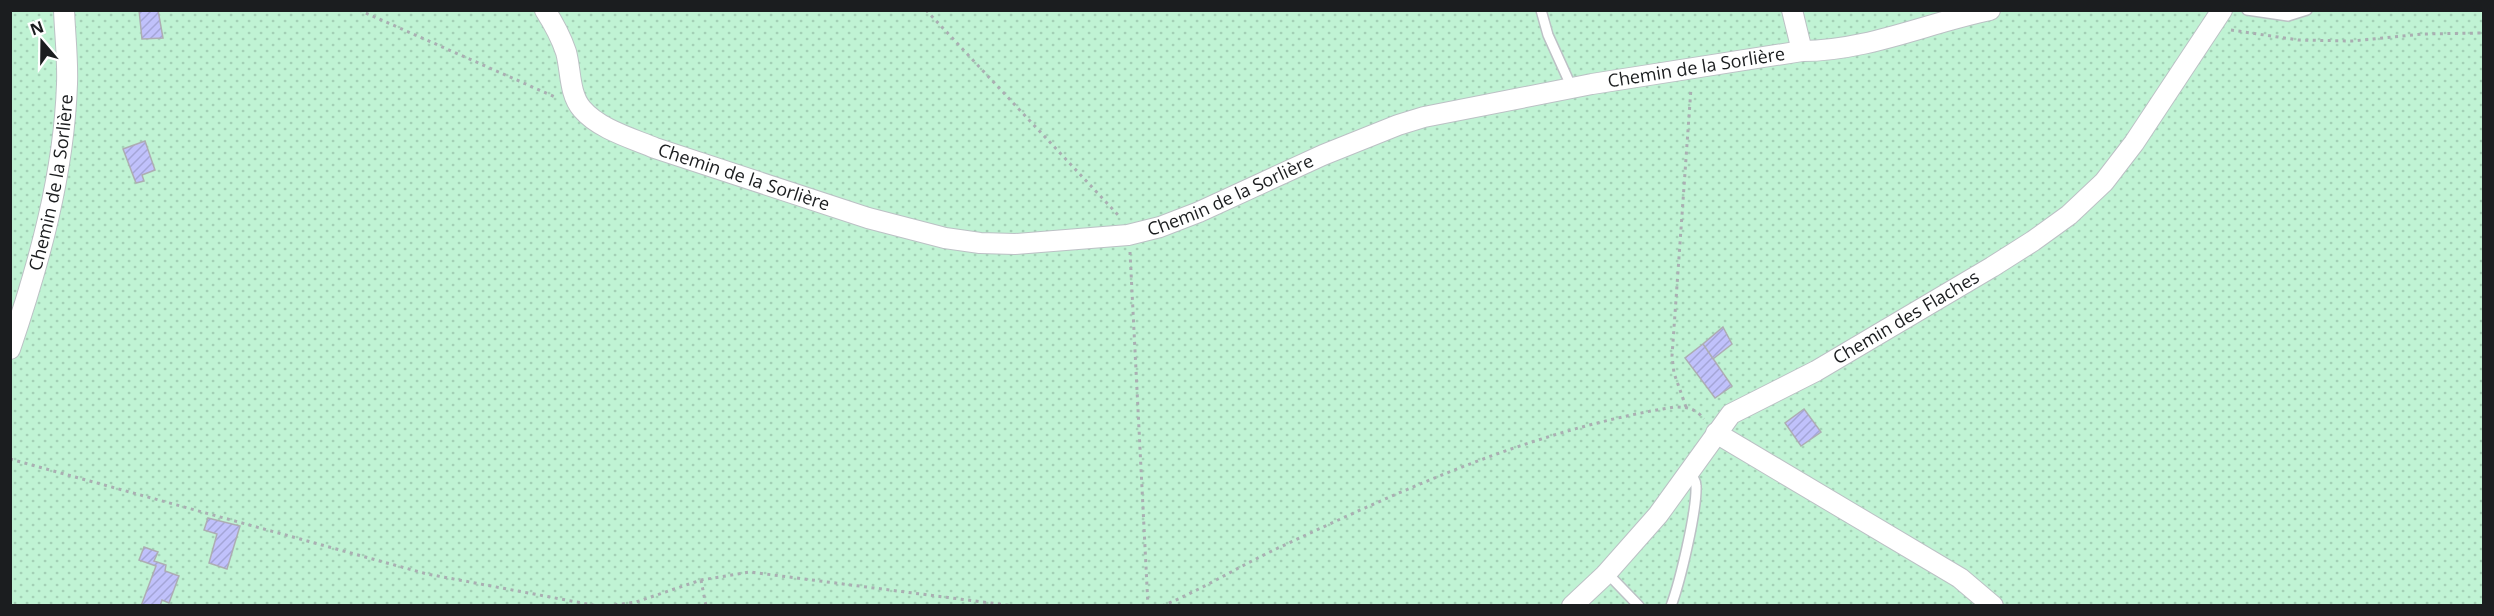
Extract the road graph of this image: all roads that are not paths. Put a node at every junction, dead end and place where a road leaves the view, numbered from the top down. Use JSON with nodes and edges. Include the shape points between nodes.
{"nodes":[{"id":1,"x":64,"y":10,"type":"edge"},
{"id":2,"x":545,"y":10,"type":"edge"},
{"id":3,"x":1541,"y":10,"type":"edge"},
{"id":4,"x":1792,"y":10,"type":"edge"},
{"id":5,"x":1990,"y":10,"type":"edge"},
{"id":6,"x":2247,"y":10,"type":"edge"},
{"id":7,"x":2307,"y":10,"type":"edge"},
{"id":8,"x":2217,"y":18,"type":"edge"},
{"id":9,"x":1802,"y":51,"type":"junction"},
{"id":10,"x":1572,"y":88,"type":"junction"},
{"id":11,"x":10,"y":349,"type":"edge"},
{"id":12,"x":1716,"y":433,"type":"junction"},
{"id":13,"x":1689,"y":474,"type":"junction"},
{"id":14,"x":1607,"y":573,"type":"junction"},
{"id":15,"x":1572,"y":606,"type":"edge"},
{"id":16,"x":1639,"y":606,"type":"edge"},
{"id":17,"x":1671,"y":606,"type":"edge"},
{"id":18,"x":1993,"y":606,"type":"edge"}],
"edges":[{"from":1,"to":11,"type":"street","name":"Chemin de la Sorlière","via":[[67,83],[56,180]]},
{"from":2,"to":10,"type":"street","name":"Chemin de la Sorlière","via":[[561,37],[574,97],[597,122],[655,148],[909,230],[980,243],[1128,235],[1160,227],[1398,125]]},
{"from":3,"to":10,"type":"lane"},
{"from":4,"to":9,"type":"street"},
{"from":5,"to":9,"type":"street","name":"Chemin de la Sorlière","via":[[1856,47]]},
{"from":6,"to":7,"type":"lane","via":[[2281,16]]},
{"from":8,"to":12,"type":"street","name":"Chemin des Flaches","via":[[2104,182],[2069,215],[1992,267],[1816,371],[1731,414]]},
{"from":9,"to":10,"type":"street","name":"Chemin de la Sorlière"},
{"from":12,"to":13,"type":"street","name":"Chemin des Flaches"},
{"from":12,"to":18,"type":"street","via":[[1960,578]]},
{"from":13,"to":14,"type":"street","name":"Chemin des Flaches"},
{"from":13,"to":17,"type":"lane","via":[[1696,486],[1693,511]]},
{"from":14,"to":15,"type":"street","name":"Chemin des Flaches"},
{"from":14,"to":16,"type":"lane"}]}
